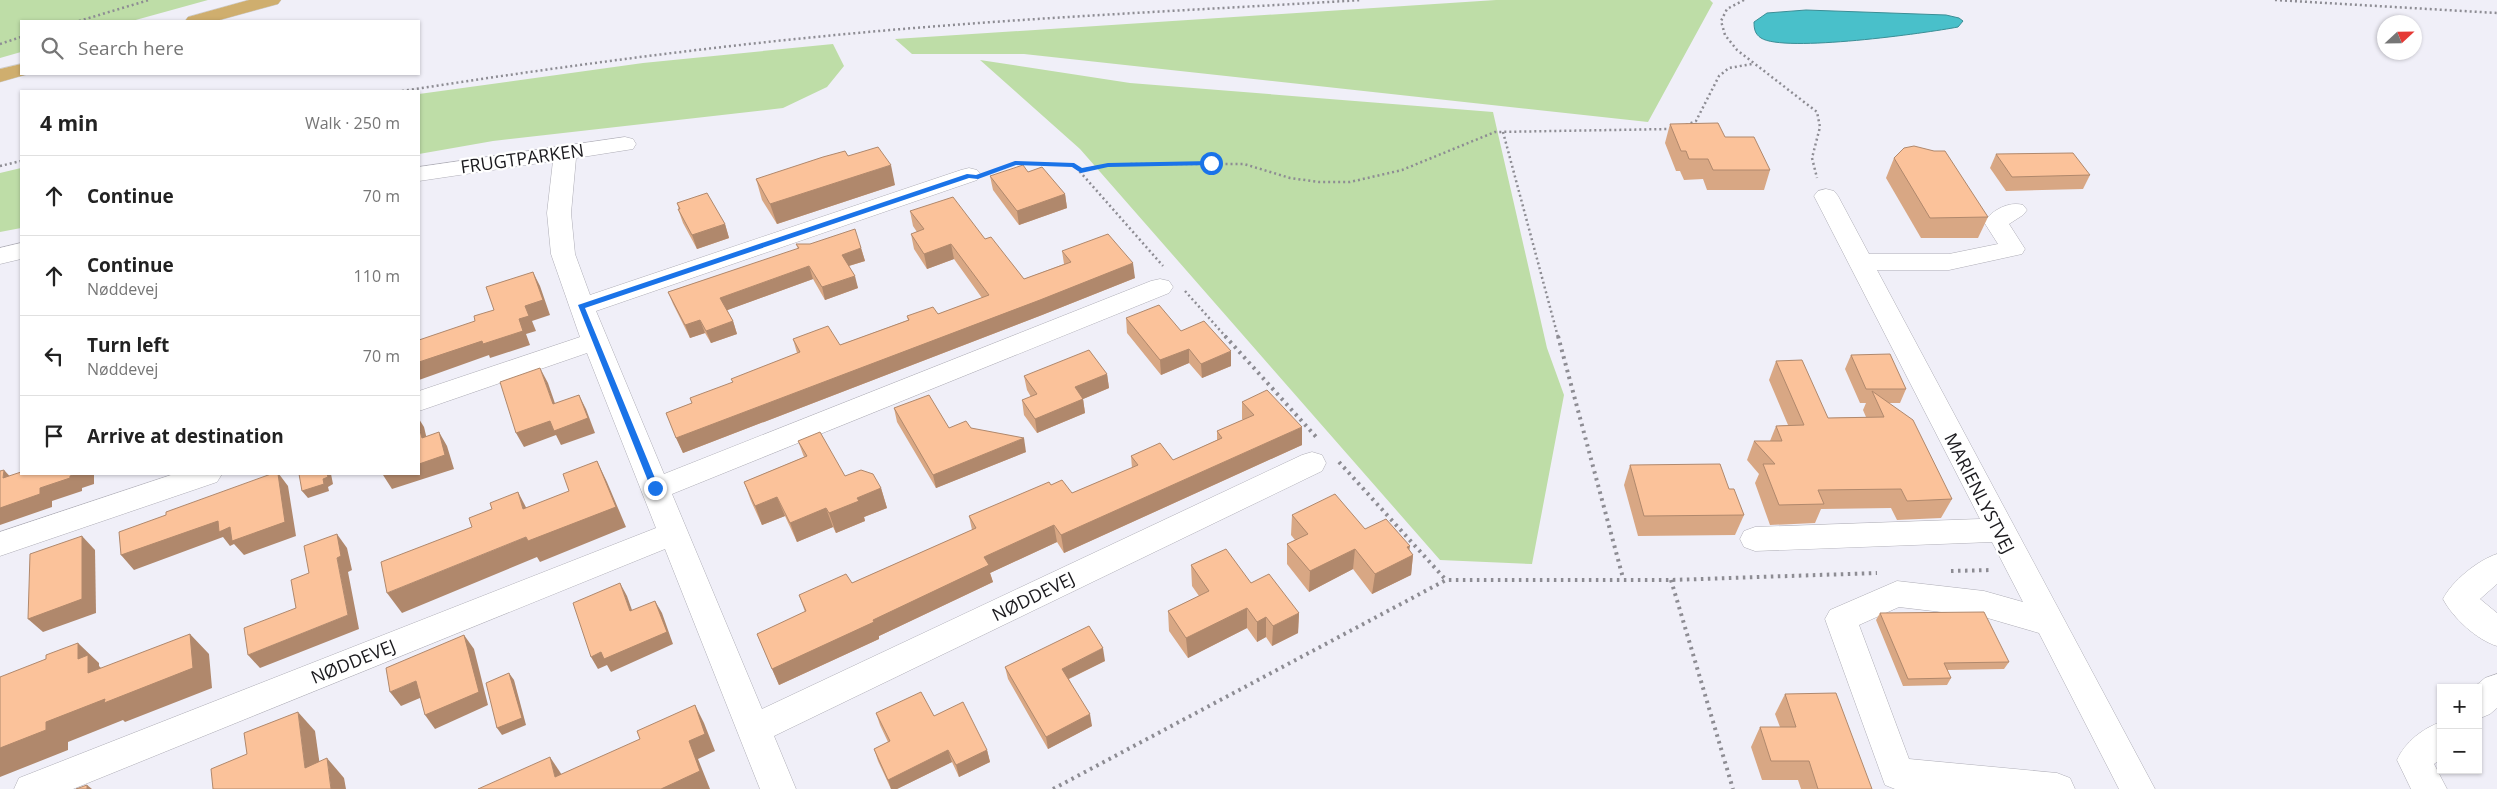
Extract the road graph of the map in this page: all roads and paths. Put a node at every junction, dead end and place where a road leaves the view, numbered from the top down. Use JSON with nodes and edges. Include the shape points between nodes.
{"nodes":[{"id":1,"x":149,"y":0,"type":"edge"},
{"id":2,"x":271,"y":0,"type":"edge"},
{"id":3,"x":1362,"y":0,"type":"edge"},
{"id":4,"x":1744,"y":0,"type":"edge"},
{"id":5,"x":2275,"y":0,"type":"edge"},
{"id":6,"x":2497,"y":14,"type":"edge"},
{"id":7,"x":82,"y":20,"type":"edge"},
{"id":8,"x":199,"y":20,"type":"edge"},
{"id":9,"x":20,"y":37,"type":"edge"},
{"id":10,"x":0,"y":44,"type":"edge"},
{"id":11,"x":1752,"y":64,"type":"junction"},
{"id":12,"x":20,"y":70,"type":"edge"},
{"id":13,"x":0,"y":76,"type":"edge"},
{"id":14,"x":409,"y":90,"type":"edge"},
{"id":15,"x":1682,"y":126,"type":"edge"},
{"id":16,"x":1675,"y":129,"type":"edge"},
{"id":17,"x":1503,"y":132,"type":"junction"},
{"id":18,"x":625,"y":144,"type":"dead end"},
{"id":19,"x":566,"y":151,"type":"junction"},
{"id":20,"x":20,"y":161,"type":"edge"},
{"id":21,"x":0,"y":166,"type":"edge"},
{"id":22,"x":1081,"y":170,"type":"junction"},
{"id":23,"x":420,"y":174,"type":"edge"},
{"id":24,"x":969,"y":176,"type":"joint"},
{"id":25,"x":1826,"y":196,"type":"joint"},
{"id":26,"x":2015,"y":210,"type":"dead end"},
{"id":27,"x":20,"y":252,"type":"edge"},
{"id":28,"x":0,"y":256,"type":"edge"},
{"id":29,"x":1861,"y":262,"type":"junction"},
{"id":30,"x":1169,"y":281,"type":"junction"},
{"id":31,"x":580,"y":306,"type":"junction"},
{"id":32,"x":595,"y":341,"type":"junction"},
{"id":33,"x":420,"y":402,"type":"edge"},
{"id":34,"x":1325,"y":456,"type":"junction"},
{"id":35,"x":204,"y":475,"type":"edge"},
{"id":36,"x":655,"y":488,"type":"junction"},
{"id":37,"x":2000,"y":530,"type":"junction"},
{"id":38,"x":674,"y":533,"type":"junction"},
{"id":39,"x":1755,"y":539,"type":"dead end"},
{"id":40,"x":0,"y":544,"type":"edge"},
{"id":41,"x":2497,"y":566,"type":"edge"},
{"id":42,"x":2020,"y":569,"type":"junction"},
{"id":43,"x":1950,"y":571,"type":"dead end"},
{"id":44,"x":1880,"y":573,"type":"dead end"},
{"id":45,"x":1623,"y":578,"type":"junction"},
{"id":46,"x":1446,"y":580,"type":"junction"},
{"id":47,"x":1671,"y":580,"type":"junction"},
{"id":48,"x":2049,"y":623,"type":"junction"},
{"id":49,"x":2497,"y":633,"type":"edge"},
{"id":50,"x":2497,"y":688,"type":"edge"},
{"id":51,"x":2482,"y":701,"type":"edge"},
{"id":52,"x":754,"y":729,"type":"junction"},
{"id":53,"x":2437,"y":740,"type":"edge"},
{"id":54,"x":32,"y":789,"type":"edge"},
{"id":55,"x":778,"y":789,"type":"edge"},
{"id":56,"x":1053,"y":789,"type":"edge"},
{"id":57,"x":1733,"y":789,"type":"edge"},
{"id":58,"x":2057,"y":789,"type":"edge"},
{"id":59,"x":2137,"y":789,"type":"edge"},
{"id":60,"x":2429,"y":789,"type":"edge"}],
"edges":[{"from":1,"to":7,"type":"path"},
{"from":2,"to":8,"type":"highway"},
{"from":3,"to":14,"type":"path","via":[[802,38],[628,58]]},
{"from":4,"to":11,"type":"path","via":[[1727,9],[1721,20],[1723,34]]},
{"from":5,"to":6,"type":"path"},
{"from":9,"to":10,"type":"path"},
{"from":11,"to":15,"type":"path","via":[[1729,68],[1719,76],[1696,121]]},
{"from":11,"to":25,"type":"path","via":[[1804,99],[1817,112],[1821,126],[1811,150],[1812,168]]},
{"from":12,"to":13,"type":"highway"},
{"from":16,"to":17,"type":"path"},
{"from":17,"to":22,"type":"path","via":[[1490,134],[1402,170],[1350,182],[1309,180],[1244,164],[1108,165]]},
{"from":17,"to":45,"type":"path"},
{"from":18,"to":19,"type":"street","name":"FRUGTPARKEN"},
{"from":19,"to":23,"type":"street","name":"FRUGTPARKEN"},
{"from":19,"to":31,"type":"street","via":[[559,213],[563,254]]},
{"from":20,"to":21,"type":"path"},
{"from":22,"to":24,"type":"path","via":[[1074,165],[1015,163],[976,178]]},
{"from":22,"to":30,"type":"path"},
{"from":24,"to":31,"type":"street"},
{"from":25,"to":29,"type":"street","name":"MARIENLYSTVEJ"},
{"from":26,"to":29,"type":"street","via":[[1996,222],[2013,249],[1949,262]]},
{"from":27,"to":28,"type":"street"},
{"from":29,"to":37,"type":"street","name":"MARIENLYSTVEJ"},
{"from":30,"to":34,"type":"path"},
{"from":30,"to":36,"type":"street"},
{"from":31,"to":32,"type":"street"},
{"from":32,"to":33,"type":"street"},
{"from":32,"to":36,"type":"street"},
{"from":34,"to":46,"type":"path"},
{"from":34,"to":52,"type":"street","name":"NØDDEVEJ"},
{"from":35,"to":40,"type":"street"},
{"from":36,"to":38,"type":"street"},
{"from":37,"to":39,"type":"street"},
{"from":37,"to":42,"type":"street","name":"MARIENLYSTVEJ"},
{"from":38,"to":52,"type":"street"},
{"from":38,"to":54,"type":"street","name":"NØDDEVEJ"},
{"from":41,"to":49,"type":"street","via":[[2459,599]]},
{"from":42,"to":43,"type":"path"},
{"from":42,"to":48,"type":"street","name":"MARIENLYSTVEJ"},
{"from":44,"to":47,"type":"path"},
{"from":45,"to":46,"type":"path"},
{"from":45,"to":47,"type":"path"},
{"from":46,"to":56,"type":"path"},
{"from":47,"to":57,"type":"path"},
{"from":48,"to":58,"type":"street","via":[[1984,604],[1897,594],[1841,619],[1897,774]]},
{"from":48,"to":59,"type":"street","name":"MARIENLYSTVEJ"},
{"from":50,"to":51,"type":"street"},
{"from":52,"to":55,"type":"street"},
{"from":53,"to":60,"type":"street","via":[[2414,760]]}]}
